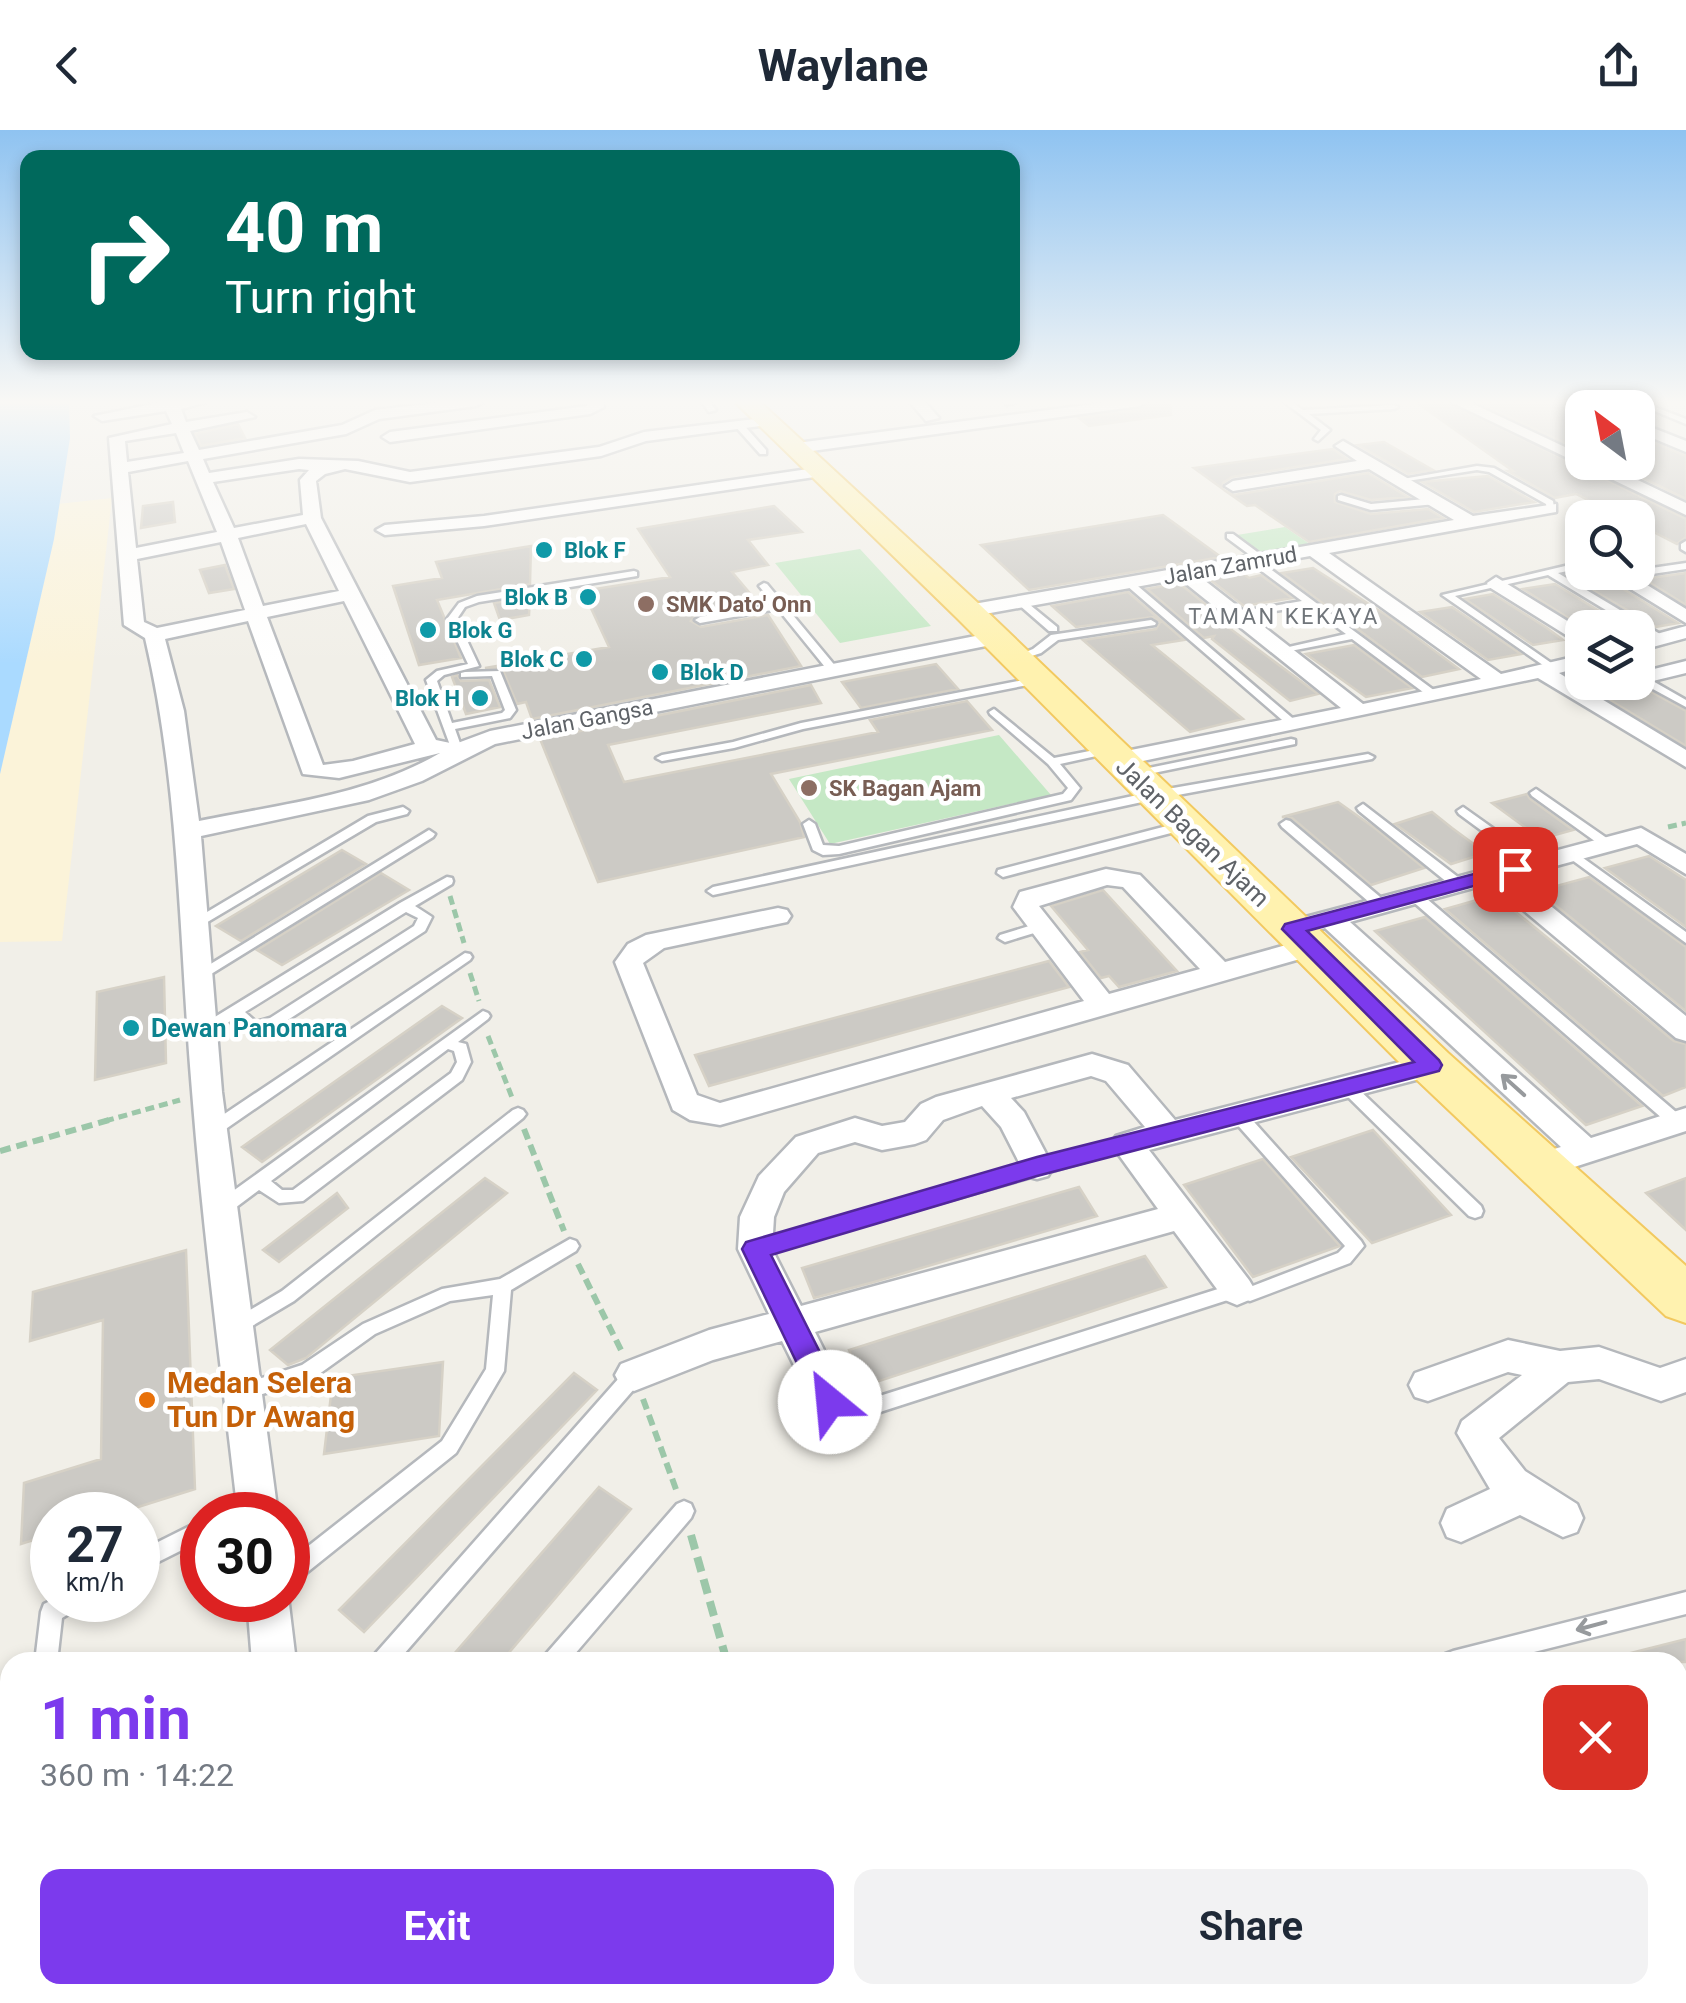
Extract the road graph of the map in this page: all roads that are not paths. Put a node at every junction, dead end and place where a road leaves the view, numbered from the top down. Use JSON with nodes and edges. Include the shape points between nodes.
{"nodes":[{"id":1,"x":124,"y":489,"type":"edge"},
{"id":2,"x":207,"y":489,"type":"edge"},
{"id":3,"x":309,"y":489,"type":"edge"},
{"id":4,"x":704,"y":489,"type":"edge"},
{"id":5,"x":840,"y":489,"type":"edge"},
{"id":6,"x":1417,"y":489,"type":"edge"},
{"id":7,"x":1525,"y":489,"type":"edge"},
{"id":8,"x":1643,"y":489,"type":"edge"},
{"id":9,"x":1341,"y":498,"type":"dead end"},
{"id":10,"x":1436,"y":501,"type":"junction"},
{"id":11,"x":1550,"y":508,"type":"joint"},
{"id":12,"x":1685,"y":509,"type":"edge"},
{"id":13,"x":312,"y":518,"type":"junction"},
{"id":14,"x":1470,"y":522,"type":"junction"},
{"id":15,"x":385,"y":530,"type":"dead end"},
{"id":16,"x":228,"y":536,"type":"junction"},
{"id":17,"x":1230,"y":536,"type":"dead end"},
{"id":18,"x":1313,"y":550,"type":"junction"},
{"id":19,"x":128,"y":555,"type":"junction"},
{"id":20,"x":1257,"y":560,"type":"junction"},
{"id":21,"x":1686,"y":566,"type":"edge"},
{"id":22,"x":1565,"y":569,"type":"edge"},
{"id":23,"x":1655,"y":570,"type":"edge"},
{"id":24,"x":1549,"y":572,"type":"junction"},
{"id":25,"x":1184,"y":573,"type":"junction"},
{"id":26,"x":634,"y":574,"type":"dead end"},
{"id":27,"x":1129,"y":583,"type":"junction"},
{"id":28,"x":1496,"y":583,"type":"junction"},
{"id":29,"x":764,"y":586,"type":"dead end"},
{"id":30,"x":1642,"y":590,"type":"edge"},
{"id":31,"x":350,"y":594,"type":"junction"},
{"id":32,"x":1021,"y":602,"type":"junction"},
{"id":33,"x":1308,"y":603,"type":"junction"},
{"id":34,"x":780,"y":606,"type":"junction"},
{"id":35,"x":968,"y":612,"type":"junction"},
{"id":36,"x":1238,"y":615,"type":"junction"},
{"id":37,"x":256,"y":616,"type":"junction"},
{"id":38,"x":1686,"y":617,"type":"edge"},
{"id":39,"x":700,"y":620,"type":"dead end"},
{"id":40,"x":1152,"y":623,"type":"dead end"},
{"id":41,"x":1565,"y":628,"type":"edge"},
{"id":42,"x":1053,"y":629,"type":"dead end"},
{"id":43,"x":1686,"y":632,"type":"edge"},
{"id":44,"x":154,"y":635,"type":"junction"},
{"id":45,"x":1353,"y":636,"type":"junction"},
{"id":46,"x":1661,"y":639,"type":"junction"},
{"id":47,"x":1655,"y":641,"type":"edge"},
{"id":48,"x":1284,"y":651,"type":"junction"},
{"id":49,"x":1017,"y":659,"type":"junction"},
{"id":50,"x":1565,"y":666,"type":"edge"},
{"id":51,"x":1686,"y":667,"type":"edge"},
{"id":52,"x":833,"y":670,"type":"junction"},
{"id":53,"x":1548,"y":671,"type":"junction"},
{"id":54,"x":1655,"y":675,"type":"edge"},
{"id":55,"x":430,"y":680,"type":"junction"},
{"id":56,"x":1499,"y":682,"type":"junction"},
{"id":57,"x":1565,"y":683,"type":"edge"},
{"id":58,"x":1655,"y":690,"type":"edge"},
{"id":59,"x":1435,"y":696,"type":"junction"},
{"id":60,"x":1589,"y":700,"type":"edge"},
{"id":61,"x":1686,"y":704,"type":"edge"},
{"id":62,"x":1357,"y":710,"type":"junction"},
{"id":63,"x":994,"y":712,"type":"dead end"},
{"id":64,"x":1292,"y":733,"type":"junction"},
{"id":65,"x":459,"y":739,"type":"junction"},
{"id":66,"x":427,"y":746,"type":"junction"},
{"id":67,"x":1368,"y":757,"type":"dead end"},
{"id":68,"x":662,"y":758,"type":"dead end"},
{"id":69,"x":1686,"y":760,"type":"edge"},
{"id":70,"x":1052,"y":762,"type":"junction"},
{"id":71,"x":1130,"y":770,"type":"junction"},
{"id":72,"x":1536,"y":793,"type":"dead end"},
{"id":73,"x":1363,"y":808,"type":"dead end"},
{"id":74,"x":403,"y":810,"type":"dead end"},
{"id":75,"x":1463,"y":810,"type":"dead end"},
{"id":76,"x":809,"y":824,"type":"dead end"},
{"id":77,"x":1286,"y":824,"type":"dead end"},
{"id":78,"x":1186,"y":825,"type":"junction"},
{"id":79,"x":188,"y":831,"type":"junction"},
{"id":80,"x":429,"y":834,"type":"dead end"},
{"id":81,"x":1608,"y":844,"type":"junction"},
{"id":82,"x":1572,"y":854,"type":"junction"},
{"id":83,"x":1535,"y":864,"type":"junction"},
{"id":84,"x":1686,"y":866,"type":"edge"},
{"id":85,"x":1003,"y":873,"type":"dead end"},
{"id":86,"x":1495,"y":874,"type":"junction"},
{"id":87,"x":447,"y":882,"type":"dead end"},
{"id":88,"x":1458,"y":884,"type":"junction"},
{"id":89,"x":713,"y":891,"type":"dead end"},
{"id":90,"x":1416,"y":896,"type":"junction"},
{"id":91,"x":1381,"y":905,"type":"junction"},
{"id":92,"x":405,"y":906,"type":"junction"},
{"id":93,"x":778,"y":916,"type":"dead end"},
{"id":94,"x":194,"y":924,"type":"junction"},
{"id":95,"x":1040,"y":927,"type":"junction"},
{"id":96,"x":1311,"y":932,"type":"junction"},
{"id":97,"x":1005,"y":938,"type":"dead end"},
{"id":98,"x":1686,"y":939,"type":"edge"},
{"id":99,"x":465,"y":957,"type":"dead end"},
{"id":100,"x":1221,"y":974,"type":"junction"},
{"id":101,"x":198,"y":976,"type":"junction"},
{"id":102,"x":1104,"y":1008,"type":"junction"},
{"id":103,"x":237,"y":1012,"type":"junction"},
{"id":104,"x":483,"y":1016,"type":"dead end"},
{"id":105,"x":1686,"y":1031,"type":"edge"},
{"id":106,"x":202,"y":1032,"type":"junction"},
{"id":107,"x":447,"y":1043,"type":"junction"},
{"id":108,"x":1431,"y":1065,"type":"junction"},
{"id":109,"x":1347,"y":1087,"type":"junction"},
{"id":110,"x":989,"y":1094,"type":"junction"},
{"id":111,"x":518,"y":1114,"type":"dead end"},
{"id":112,"x":1240,"y":1117,"type":"junction"},
{"id":113,"x":1681,"y":1121,"type":"edge"},
{"id":114,"x":212,"y":1131,"type":"junction"},
{"id":115,"x":1168,"y":1134,"type":"junction"},
{"id":116,"x":1126,"y":1144,"type":"junction"},
{"id":117,"x":1563,"y":1159,"type":"junction"},
{"id":118,"x":1037,"y":1167,"type":"junction"},
{"id":119,"x":259,"y":1181,"type":"junction"},
{"id":120,"x":221,"y":1208,"type":"junction"},
{"id":121,"x":1476,"y":1211,"type":"dead end"},
{"id":122,"x":1180,"y":1216,"type":"junction"},
{"id":123,"x":570,"y":1246,"type":"dead end"},
{"id":124,"x":755,"y":1249,"type":"junction"},
{"id":125,"x":503,"y":1286,"type":"junction"},
{"id":126,"x":1237,"y":1290,"type":"junction"},
{"id":127,"x":1686,"y":1300,"type":"edge"},
{"id":128,"x":236,"y":1326,"type":"junction"},
{"id":129,"x":790,"y":1326,"type":"junction"},
{"id":130,"x":1560,"y":1367,"type":"junction"},
{"id":131,"x":634,"y":1375,"type":"joint"},
{"id":132,"x":1686,"y":1375,"type":"edge"},
{"id":133,"x":1428,"y":1385,"type":"dead end"},
{"id":134,"x":243,"y":1392,"type":"junction"},
{"id":135,"x":830,"y":1402,"type":"joint"},
{"id":136,"x":249,"y":1492,"type":"edge"},
{"id":137,"x":1520,"y":1495,"type":"junction"},
{"id":138,"x":684,"y":1510,"type":"dead end"},
{"id":139,"x":1563,"y":1518,"type":"dead end"},
{"id":140,"x":1461,"y":1523,"type":"dead end"},
{"id":141,"x":310,"y":1558,"type":"edge"},
{"id":142,"x":1686,"y":1603,"type":"edge"},
{"id":143,"x":51,"y":1622,"type":"edge"},
{"id":144,"x":270,"y":1622,"type":"edge"},
{"id":145,"x":47,"y":1652,"type":"edge"},
{"id":146,"x":273,"y":1652,"type":"edge"},
{"id":147,"x":391,"y":1652,"type":"edge"},
{"id":148,"x":563,"y":1652,"type":"edge"},
{"id":149,"x":1493,"y":1652,"type":"edge"}],
"edges":[{"from":1,"to":19,"type":"street"},
{"from":2,"to":16,"type":"street"},
{"from":3,"to":13,"type":"street"},
{"from":4,"to":15,"type":"street"},
{"from":5,"to":35,"type":"main road","name":"Jalan Bagan Ajam"},
{"from":6,"to":10,"type":"street"},
{"from":7,"to":11,"type":"lane"},
{"from":8,"to":12,"type":"street"},
{"from":9,"to":10,"type":"lane","via":[[1370,507]]},
{"from":10,"to":14,"type":"street"},
{"from":11,"to":14,"type":"street","name":"Jalan Zamrud"},
{"from":13,"to":16,"type":"street"},
{"from":13,"to":31,"type":"street"},
{"from":14,"to":18,"type":"street","name":"Jalan Zamrud"},
{"from":16,"to":19,"type":"street"},
{"from":16,"to":37,"type":"street"},
{"from":17,"to":20,"type":"lane"},
{"from":18,"to":20,"type":"street","name":"Jalan Zamrud"},
{"from":18,"to":56,"type":"street"},
{"from":19,"to":44,"type":"street","via":[[131,617]]},
{"from":20,"to":25,"type":"street","name":"Jalan Zamrud"},
{"from":20,"to":33,"type":"lane"},
{"from":21,"to":23,"type":"lane"},
{"from":22,"to":24,"type":"lane"},
{"from":24,"to":28,"type":"lane"},
{"from":24,"to":46,"type":"lane"},
{"from":25,"to":27,"type":"street","name":"Jalan Zamrud"},
{"from":25,"to":36,"type":"street"},
{"from":26,"to":55,"type":"lane","via":[[462,605],[452,619],[474,666]]},
{"from":27,"to":32,"type":"street","name":"Jalan Zamrud"},
{"from":27,"to":64,"type":"lane"},
{"from":28,"to":41,"type":"street"},
{"from":28,"to":53,"type":"lane","via":[[1447,598]]},
{"from":29,"to":34,"type":"lane"},
{"from":30,"to":38,"type":"street"},
{"from":31,"to":37,"type":"street"},
{"from":31,"to":66,"type":"street"},
{"from":32,"to":35,"type":"street","name":"Jalan Zamrud"},
{"from":32,"to":42,"type":"lane"},
{"from":33,"to":36,"type":"lane"},
{"from":33,"to":45,"type":"lane"},
{"from":34,"to":39,"type":"lane"},
{"from":34,"to":52,"type":"lane"},
{"from":35,"to":49,"type":"main road","name":"Jalan Bagan Ajam"},
{"from":36,"to":48,"type":"street"},
{"from":37,"to":44,"type":"street"},
{"from":37,"to":66,"type":"street","via":[[311,769],[331,772]]},
{"from":40,"to":49,"type":"lane","via":[[1055,636]]},
{"from":43,"to":46,"type":"street"},
{"from":44,"to":79,"type":"street","via":[[173,712]]},
{"from":45,"to":48,"type":"lane"},
{"from":45,"to":59,"type":"lane"},
{"from":46,"to":47,"type":"street"},
{"from":48,"to":62,"type":"street"},
{"from":49,"to":52,"type":"street","name":"Jalan Gangsa"},
{"from":49,"to":68,"type":"lane","via":[[734,745]]},
{"from":49,"to":71,"type":"main road","name":"Jalan Bagan Ajam"},
{"from":50,"to":53,"type":"street"},
{"from":51,"to":54,"type":"street"},
{"from":52,"to":65,"type":"street","name":"Jalan Gangsa"},
{"from":53,"to":56,"type":"street"},
{"from":53,"to":57,"type":"street"},
{"from":55,"to":65,"type":"lane"},
{"from":55,"to":65,"type":"lane","via":[[496,673],[511,710]]},
{"from":56,"to":59,"type":"street"},
{"from":58,"to":61,"type":"lane"},
{"from":59,"to":62,"type":"street"},
{"from":60,"to":69,"type":"street"},
{"from":62,"to":64,"type":"street"},
{"from":63,"to":70,"type":"lane"},
{"from":64,"to":71,"type":"street"},
{"from":65,"to":66,"type":"street"},
{"from":65,"to":79,"type":"street","name":"Jalan Gangsa","via":[[400,780]]},
{"from":67,"to":71,"type":"lane"},
{"from":70,"to":71,"type":"lane"},
{"from":70,"to":76,"type":"lane","via":[[1074,788],[1067,797],[839,850],[817,847]]},
{"from":71,"to":78,"type":"main road","name":"Jalan Bagan Ajam"},
{"from":71,"to":89,"type":"lane"},
{"from":72,"to":81,"type":"lane"},
{"from":73,"to":88,"type":"lane"},
{"from":74,"to":94,"type":"lane","via":[[372,820]]},
{"from":75,"to":83,"type":"lane"},
{"from":77,"to":91,"type":"lane"},
{"from":78,"to":85,"type":"lane"},
{"from":78,"to":96,"type":"main road","name":"Jalan Bagan Ajam"},
{"from":79,"to":94,"type":"street"},
{"from":80,"to":101,"type":"lane"},
{"from":81,"to":82,"type":"street"},
{"from":81,"to":84,"type":"street","via":[[1641,835]]},
{"from":82,"to":83,"type":"street"},
{"from":82,"to":98,"type":"lane"},
{"from":83,"to":86,"type":"street"},
{"from":86,"to":88,"type":"street"},
{"from":86,"to":105,"type":"street"},
{"from":87,"to":92,"type":"lane"},
{"from":88,"to":90,"type":"street"},
{"from":90,"to":91,"type":"street"},
{"from":90,"to":113,"type":"lane"},
{"from":91,"to":96,"type":"street"},
{"from":92,"to":103,"type":"lane"},
{"from":92,"to":103,"type":"lane","via":[[424,917],[420,928],[275,1022],[253,1028]]},
{"from":93,"to":102,"type":"street","via":[[656,941],[629,962],[684,1102],[702,1112],[720,1114]]},
{"from":94,"to":101,"type":"street"},
{"from":95,"to":97,"type":"lane"},
{"from":95,"to":100,"type":"street","via":[[1026,907],[1030,898],[1106,878],[1132,881]]},
{"from":95,"to":102,"type":"street"},
{"from":96,"to":100,"type":"street"},
{"from":96,"to":108,"type":"main road","name":"Jalan Bagan Ajam"},
{"from":117,"to":96,"type":"street","name":"Jalan Bagan Ajam","one_way":true},
{"from":99,"to":114,"type":"lane"},
{"from":100,"to":102,"type":"street"},
{"from":101,"to":106,"type":"street"},
{"from":103,"to":106,"type":"lane"},
{"from":104,"to":107,"type":"lane"},
{"from":106,"to":114,"type":"street"},
{"from":107,"to":119,"type":"lane"},
{"from":107,"to":119,"type":"lane","via":[[462,1048],[456,1076],[296,1196],[279,1198]]},
{"from":108,"to":109,"type":"street"},
{"from":108,"to":117,"type":"main road","name":"Jalan Bagan Ajam"},
{"from":109,"to":112,"type":"street"},
{"from":109,"to":121,"type":"lane"},
{"from":110,"to":115,"type":"street","via":[[1092,1065],[1118,1073]]},
{"from":110,"to":118,"type":"street","via":[[1020,1131]]},
{"from":110,"to":124,"type":"street","via":[[932,1112],[915,1132],[882,1138],[855,1130],[807,1146],[772,1185],[757,1218]]},
{"from":111,"to":128,"type":"lane","via":[[288,1296]]},
{"from":112,"to":115,"type":"street"},
{"from":112,"to":126,"type":"lane","via":[[1355,1246],[1344,1258],[1250,1294]]},
{"from":113,"to":117,"type":"street"},
{"from":114,"to":120,"type":"street"},
{"from":115,"to":116,"type":"street"},
{"from":116,"to":118,"type":"lane"},
{"from":116,"to":122,"type":"street"},
{"from":117,"to":127,"type":"main road","name":"Jalan Bagan Ajam"},
{"from":118,"to":124,"type":"lane"},
{"from":119,"to":120,"type":"lane"},
{"from":120,"to":128,"type":"street"},
{"from":122,"to":126,"type":"street"},
{"from":122,"to":129,"type":"street"},
{"from":123,"to":125,"type":"lane"},
{"from":124,"to":129,"type":"street"},
{"from":125,"to":134,"type":"lane","via":[[448,1294],[369,1330],[308,1371]]},
{"from":125,"to":141,"type":"lane","via":[[496,1371],[449,1448]]},
{"from":126,"to":135,"type":"lane","via":[[849,1414]]},
{"from":128,"to":134,"type":"street"},
{"from":129,"to":131,"type":"street","via":[[709,1346]]},
{"from":129,"to":135,"type":"street"},
{"from":130,"to":132,"type":"street","via":[[1599,1363],[1661,1384]]},
{"from":130,"to":133,"type":"street","via":[[1508,1356]]},
{"from":130,"to":137,"type":"street","via":[[1476,1433]]},
{"from":131,"to":147,"type":"lane"},
{"from":134,"to":136,"type":"street"},
{"from":137,"to":139,"type":"street"},
{"from":137,"to":140,"type":"street"},
{"from":138,"to":148,"type":"lane"},
{"from":142,"to":149,"type":"lane","one_way":true},
{"from":143,"to":145,"type":"lane"},
{"from":144,"to":146,"type":"street"}]}
